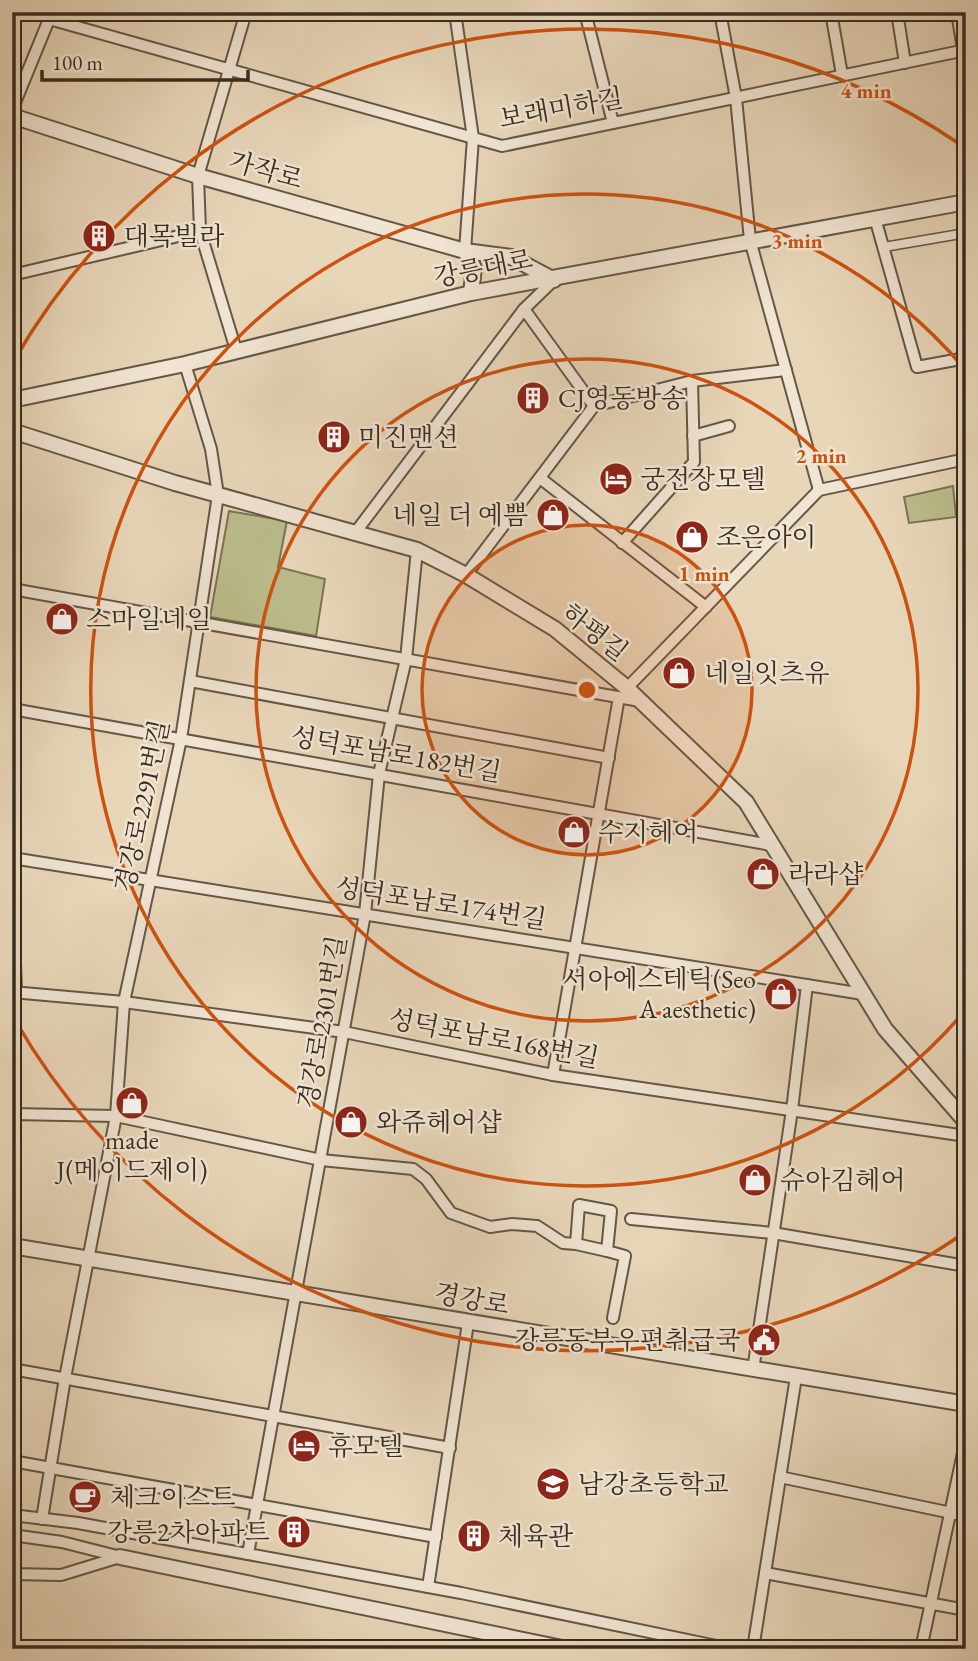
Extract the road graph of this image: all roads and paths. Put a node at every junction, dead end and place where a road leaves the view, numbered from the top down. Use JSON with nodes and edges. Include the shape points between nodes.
{"nodes":[{"id":1,"x":246,"y":12,"type":"edge"},
{"id":2,"x":455,"y":12,"type":"edge"},
{"id":3,"x":585,"y":12,"type":"edge"},
{"id":4,"x":720,"y":12,"type":"edge"},
{"id":5,"x":831,"y":12,"type":"edge"},
{"id":6,"x":897,"y":12,"type":"edge"},
{"id":7,"x":957,"y":12,"type":"edge"},
{"id":8,"x":50,"y":15,"type":"edge"},
{"id":9,"x":964,"y":51,"type":"edge"},
{"id":10,"x":905,"y":63,"type":"junction"},
{"id":11,"x":966,"y":68,"type":"edge"},
{"id":12,"x":232,"y":70,"type":"junction"},
{"id":13,"x":842,"y":75,"type":"junction"},
{"id":14,"x":736,"y":98,"type":"junction"},
{"id":15,"x":12,"y":110,"type":"edge"},
{"id":16,"x":12,"y":116,"type":"edge"},
{"id":17,"x":613,"y":123,"type":"junction"},
{"id":18,"x":473,"y":138,"type":"junction"},
{"id":19,"x":198,"y":176,"type":"junction"},
{"id":20,"x":966,"y":202,"type":"edge"},
{"id":21,"x":876,"y":218,"type":"junction"},
{"id":22,"x":200,"y":231,"type":"junction"},
{"id":23,"x":966,"y":233,"type":"edge"},
{"id":24,"x":750,"y":240,"type":"junction"},
{"id":25,"x":884,"y":247,"type":"junction"},
{"id":26,"x":465,"y":251,"type":"junction"},
{"id":27,"x":12,"y":275,"type":"edge"},
{"id":28,"x":554,"y":280,"type":"junction"},
{"id":29,"x":471,"y":293,"type":"junction"},
{"id":30,"x":524,"y":309,"type":"junction"},
{"id":31,"x":236,"y":350,"type":"junction"},
{"id":32,"x":966,"y":358,"type":"edge"},
{"id":33,"x":185,"y":363,"type":"junction"},
{"id":34,"x":786,"y":370,"type":"junction"},
{"id":35,"x":692,"y":381,"type":"junction"},
{"id":36,"x":12,"y":400,"type":"edge"},
{"id":37,"x":594,"y":406,"type":"junction"},
{"id":38,"x":729,"y":426,"type":"dead end"},
{"id":39,"x":12,"y":430,"type":"edge"},
{"id":40,"x":693,"y":436,"type":"junction"},
{"id":41,"x":966,"y":459,"type":"edge"},
{"id":42,"x":540,"y":478,"type":"junction"},
{"id":43,"x":819,"y":490,"type":"junction"},
{"id":44,"x":218,"y":495,"type":"junction"},
{"id":45,"x":355,"y":533,"type":"junction"},
{"id":46,"x":622,"y":543,"type":"junction"},
{"id":47,"x":417,"y":550,"type":"junction"},
{"id":48,"x":466,"y":575,"type":"junction"},
{"id":49,"x":12,"y":589,"type":"edge"},
{"id":50,"x":706,"y":607,"type":"junction"},
{"id":51,"x":198,"y":622,"type":"junction"},
{"id":52,"x":406,"y":659,"type":"junction"},
{"id":53,"x":190,"y":681,"type":"junction"},
{"id":54,"x":623,"y":692,"type":"junction"},
{"id":55,"x":12,"y":709,"type":"edge"},
{"id":56,"x":391,"y":720,"type":"junction"},
{"id":57,"x":181,"y":739,"type":"junction"},
{"id":58,"x":609,"y":758,"type":"junction"},
{"id":59,"x":379,"y":774,"type":"junction"},
{"id":60,"x":600,"y":814,"type":"junction"},
{"id":61,"x":771,"y":845,"type":"junction"},
{"id":62,"x":12,"y":858,"type":"edge"},
{"id":63,"x":12,"y":880,"type":"edge"},
{"id":64,"x":150,"y":880,"type":"junction"},
{"id":65,"x":365,"y":914,"type":"junction"},
{"id":66,"x":575,"y":948,"type":"junction"},
{"id":67,"x":807,"y":985,"type":"junction"},
{"id":68,"x":14,"y":992,"type":"edge"},
{"id":69,"x":863,"y":994,"type":"junction"},
{"id":70,"x":124,"y":1002,"type":"junction"},
{"id":71,"x":344,"y":1032,"type":"junction"},
{"id":72,"x":553,"y":1075,"type":"junction"},
{"id":73,"x":792,"y":1110,"type":"junction"},
{"id":74,"x":12,"y":1114,"type":"edge"},
{"id":75,"x":116,"y":1116,"type":"junction"},
{"id":76,"x":966,"y":1122,"type":"edge"},
{"id":77,"x":966,"y":1136,"type":"edge"},
{"id":78,"x":321,"y":1160,"type":"junction"},
{"id":79,"x":631,"y":1219,"type":"dead end"},
{"id":80,"x":773,"y":1233,"type":"junction"},
{"id":81,"x":576,"y":1244,"type":"junction"},
{"id":82,"x":12,"y":1246,"type":"edge"},
{"id":83,"x":607,"y":1251,"type":"junction"},
{"id":84,"x":89,"y":1259,"type":"junction"},
{"id":85,"x":966,"y":1266,"type":"edge"},
{"id":86,"x":297,"y":1294,"type":"junction"},
{"id":87,"x":613,"y":1318,"type":"dead end"},
{"id":88,"x":468,"y":1323,"type":"junction"},
{"id":89,"x":12,"y":1369,"type":"edge"},
{"id":90,"x":753,"y":1370,"type":"junction"},
{"id":91,"x":796,"y":1377,"type":"junction"},
{"id":92,"x":65,"y":1378,"type":"junction"},
{"id":93,"x":966,"y":1404,"type":"edge"},
{"id":94,"x":272,"y":1415,"type":"junction"},
{"id":95,"x":966,"y":1440,"type":"edge"},
{"id":96,"x":450,"y":1448,"type":"junction"},
{"id":97,"x":12,"y":1461,"type":"edge"},
{"id":98,"x":51,"y":1466,"type":"junction"},
{"id":99,"x":780,"y":1477,"type":"junction"},
{"id":100,"x":257,"y":1503,"type":"junction"},
{"id":101,"x":950,"y":1514,"type":"junction"},
{"id":102,"x":12,"y":1515,"type":"edge"},
{"id":103,"x":966,"y":1516,"type":"edge"},
{"id":104,"x":43,"y":1518,"type":"junction"},
{"id":105,"x":12,"y":1535,"type":"edge"},
{"id":106,"x":436,"y":1537,"type":"junction"},
{"id":107,"x":248,"y":1554,"type":"junction"},
{"id":108,"x":120,"y":1557,"type":"junction"},
{"id":109,"x":765,"y":1573,"type":"junction"},
{"id":110,"x":12,"y":1574,"type":"edge"},
{"id":111,"x":428,"y":1587,"type":"junction"},
{"id":112,"x":931,"y":1604,"type":"junction"},
{"id":113,"x":966,"y":1610,"type":"edge"},
{"id":114,"x":567,"y":1649,"type":"edge"},
{"id":115,"x":731,"y":1649,"type":"edge"},
{"id":116,"x":752,"y":1649,"type":"edge"},
{"id":117,"x":921,"y":1649,"type":"edge"}],
"edges":[{"from":1,"to":12,"type":"street"},
{"from":2,"to":18,"type":"street"},
{"from":3,"to":17,"type":"street"},
{"from":4,"to":14,"type":"street"},
{"from":5,"to":13,"type":"street"},
{"from":6,"to":10,"type":"street"},
{"from":7,"to":9,"type":"street"},
{"from":8,"to":12,"type":"street","name":"보래미하길"},
{"from":8,"to":15,"type":"street"},
{"from":9,"to":10,"type":"street","name":"보래미하길"},
{"from":9,"to":11,"type":"street"},
{"from":10,"to":13,"type":"street","name":"보래미하길"},
{"from":12,"to":18,"type":"street","name":"보래미하길"},
{"from":12,"to":19,"type":"street"},
{"from":13,"to":14,"type":"street","name":"보래미하길"},
{"from":14,"to":17,"type":"street","name":"보래미하길"},
{"from":14,"to":24,"type":"street"},
{"from":16,"to":19,"type":"street","name":"가작로"},
{"from":17,"to":18,"type":"street","name":"보래미하길","via":[[502,146]]},
{"from":18,"to":26,"type":"street"},
{"from":19,"to":22,"type":"street"},
{"from":19,"to":26,"type":"street","name":"가작로"},
{"from":20,"to":21,"type":"street","name":"강릉대로"},
{"from":21,"to":24,"type":"street","name":"강릉대로"},
{"from":21,"to":25,"type":"street"},
{"from":22,"to":27,"type":"street"},
{"from":22,"to":31,"type":"street"},
{"from":23,"to":25,"type":"street"},
{"from":24,"to":28,"type":"street","name":"강릉대로"},
{"from":24,"to":34,"type":"street"},
{"from":25,"to":32,"type":"street","via":[[917,367]]},
{"from":26,"to":28,"type":"street","name":"가작로","via":[[511,257]]},
{"from":26,"to":29,"type":"street","via":[[474,268]]},
{"from":28,"to":29,"type":"street","name":"강릉대로"},
{"from":28,"to":30,"type":"street"},
{"from":29,"to":31,"type":"street","name":"강릉대로"},
{"from":30,"to":37,"type":"street"},
{"from":30,"to":45,"type":"street"},
{"from":31,"to":33,"type":"street","name":"강릉대로"},
{"from":33,"to":36,"type":"street","name":"강릉대로"},
{"from":33,"to":44,"type":"street","name":"경강로2291번길","via":[[211,449]]},
{"from":34,"to":35,"type":"street"},
{"from":34,"to":43,"type":"street"},
{"from":35,"to":37,"type":"street"},
{"from":35,"to":40,"type":"street"},
{"from":37,"to":42,"type":"street"},
{"from":38,"to":40,"type":"street"},
{"from":39,"to":44,"type":"street","name":"하평길"},
{"from":40,"to":46,"type":"street","via":[[694,462]]},
{"from":41,"to":43,"type":"street"},
{"from":42,"to":46,"type":"street"},
{"from":42,"to":48,"type":"street"},
{"from":43,"to":50,"type":"street"},
{"from":44,"to":45,"type":"street","name":"하평길"},
{"from":44,"to":51,"type":"street","name":"경강로2291번길"},
{"from":45,"to":47,"type":"street","name":"하평길"},
{"from":46,"to":50,"type":"street"},
{"from":47,"to":48,"type":"street","name":"하평길"},
{"from":47,"to":52,"type":"street","name":"경강로2301번길"},
{"from":48,"to":54,"type":"street","name":"하평길","via":[[555,629]]},
{"from":49,"to":51,"type":"street"},
{"from":50,"to":54,"type":"street"},
{"from":51,"to":52,"type":"street"},
{"from":51,"to":53,"type":"street","name":"경강로2291번길"},
{"from":52,"to":54,"type":"street"},
{"from":52,"to":56,"type":"street","name":"경강로2301번길"},
{"from":53,"to":56,"type":"street"},
{"from":53,"to":57,"type":"street","name":"경강로2291번길"},
{"from":54,"to":58,"type":"street"},
{"from":54,"to":61,"type":"street","name":"하평길","via":[[641,701],[746,802]]},
{"from":55,"to":57,"type":"street","name":"성덕포남로182번길"},
{"from":56,"to":58,"type":"street"},
{"from":56,"to":59,"type":"street","name":"경강로2301번길"},
{"from":57,"to":59,"type":"street","name":"성덕포남로182번길"},
{"from":57,"to":64,"type":"street","name":"경강로2291번길"},
{"from":58,"to":60,"type":"street"},
{"from":59,"to":60,"type":"street","name":"성덕포남로182번길"},
{"from":59,"to":65,"type":"street","name":"경강로2301번길"},
{"from":60,"to":61,"type":"street","name":"성덕포남로182번길"},
{"from":60,"to":66,"type":"street"},
{"from":61,"to":69,"type":"street","name":"하평길"},
{"from":62,"to":64,"type":"street","name":"성덕포남로174번길"},
{"from":63,"to":68,"type":"street"},
{"from":64,"to":65,"type":"street","name":"성덕포남로174번길"},
{"from":64,"to":70,"type":"street","name":"경강로2291번길"},
{"from":65,"to":66,"type":"street","name":"성덕포남로174번길"},
{"from":65,"to":71,"type":"street","name":"경강로2301번길"},
{"from":66,"to":67,"type":"street","name":"성덕포남로174번길"},
{"from":66,"to":72,"type":"street"},
{"from":67,"to":69,"type":"street","name":"성덕포남로174번길"},
{"from":67,"to":73,"type":"street"},
{"from":68,"to":70,"type":"street","name":"성덕포남로168번길"},
{"from":69,"to":76,"type":"street","name":"하평길","via":[[885,1029]]},
{"from":70,"to":71,"type":"street","name":"성덕포남로168번길"},
{"from":70,"to":75,"type":"street","name":"경강로2291번길"},
{"from":71,"to":72,"type":"street","name":"성덕포남로168번길"},
{"from":71,"to":78,"type":"street","name":"경강로2301번길"},
{"from":72,"to":73,"type":"street","name":"성덕포남로168번길"},
{"from":73,"to":77,"type":"street","name":"성덕포남로168번길"},
{"from":73,"to":80,"type":"street"},
{"from":74,"to":75,"type":"street"},
{"from":75,"to":78,"type":"street"},
{"from":75,"to":84,"type":"street","name":"경강로2291번길"},
{"from":78,"to":81,"type":"street","via":[[414,1169],[451,1213],[490,1227],[537,1226],[563,1242]]},
{"from":78,"to":86,"type":"street","name":"경강로2301번길"},
{"from":79,"to":80,"type":"street"},
{"from":80,"to":85,"type":"street"},
{"from":80,"to":90,"type":"street"},
{"from":81,"to":83,"type":"street"},
{"from":81,"to":83,"type":"street","via":[[579,1205],[611,1211]]},
{"from":82,"to":84,"type":"street","name":"경강로"},
{"from":83,"to":87,"type":"street","via":[[625,1256]]},
{"from":84,"to":86,"type":"street","name":"경강로"},
{"from":84,"to":92,"type":"street","name":"경강로2291번길"},
{"from":86,"to":88,"type":"street","name":"경강로"},
{"from":86,"to":94,"type":"street","name":"경강로2301번길"},
{"from":88,"to":90,"type":"street","name":"경강로"},
{"from":88,"to":96,"type":"street"},
{"from":89,"to":92,"type":"street"},
{"from":90,"to":91,"type":"street","name":"경강로"},
{"from":91,"to":93,"type":"street","name":"경강로"},
{"from":91,"to":99,"type":"street"},
{"from":92,"to":94,"type":"street"},
{"from":92,"to":98,"type":"street","name":"경강로2291번길"},
{"from":94,"to":96,"type":"street"},
{"from":94,"to":100,"type":"street","name":"경강로2301번길"},
{"from":95,"to":101,"type":"street"},
{"from":96,"to":106,"type":"street"},
{"from":97,"to":98,"type":"street"},
{"from":98,"to":100,"type":"street"},
{"from":98,"to":104,"type":"street","name":"경강로2291번길"},
{"from":99,"to":101,"type":"street"},
{"from":99,"to":109,"type":"street"},
{"from":100,"to":106,"type":"street"},
{"from":100,"to":107,"type":"street","name":"경강로2301번길"},
{"from":101,"to":103,"type":"street"},
{"from":101,"to":112,"type":"street"},
{"from":102,"to":104,"type":"street"},
{"from":104,"to":107,"type":"street"},
{"from":105,"to":108,"type":"street"},
{"from":106,"to":111,"type":"street"},
{"from":107,"to":111,"type":"street"},
{"from":108,"to":110,"type":"street","via":[[61,1575]]},
{"from":108,"to":114,"type":"street"},
{"from":109,"to":112,"type":"street"},
{"from":109,"to":116,"type":"street"},
{"from":111,"to":115,"type":"street"},
{"from":112,"to":113,"type":"street"},
{"from":112,"to":117,"type":"street"}]}
